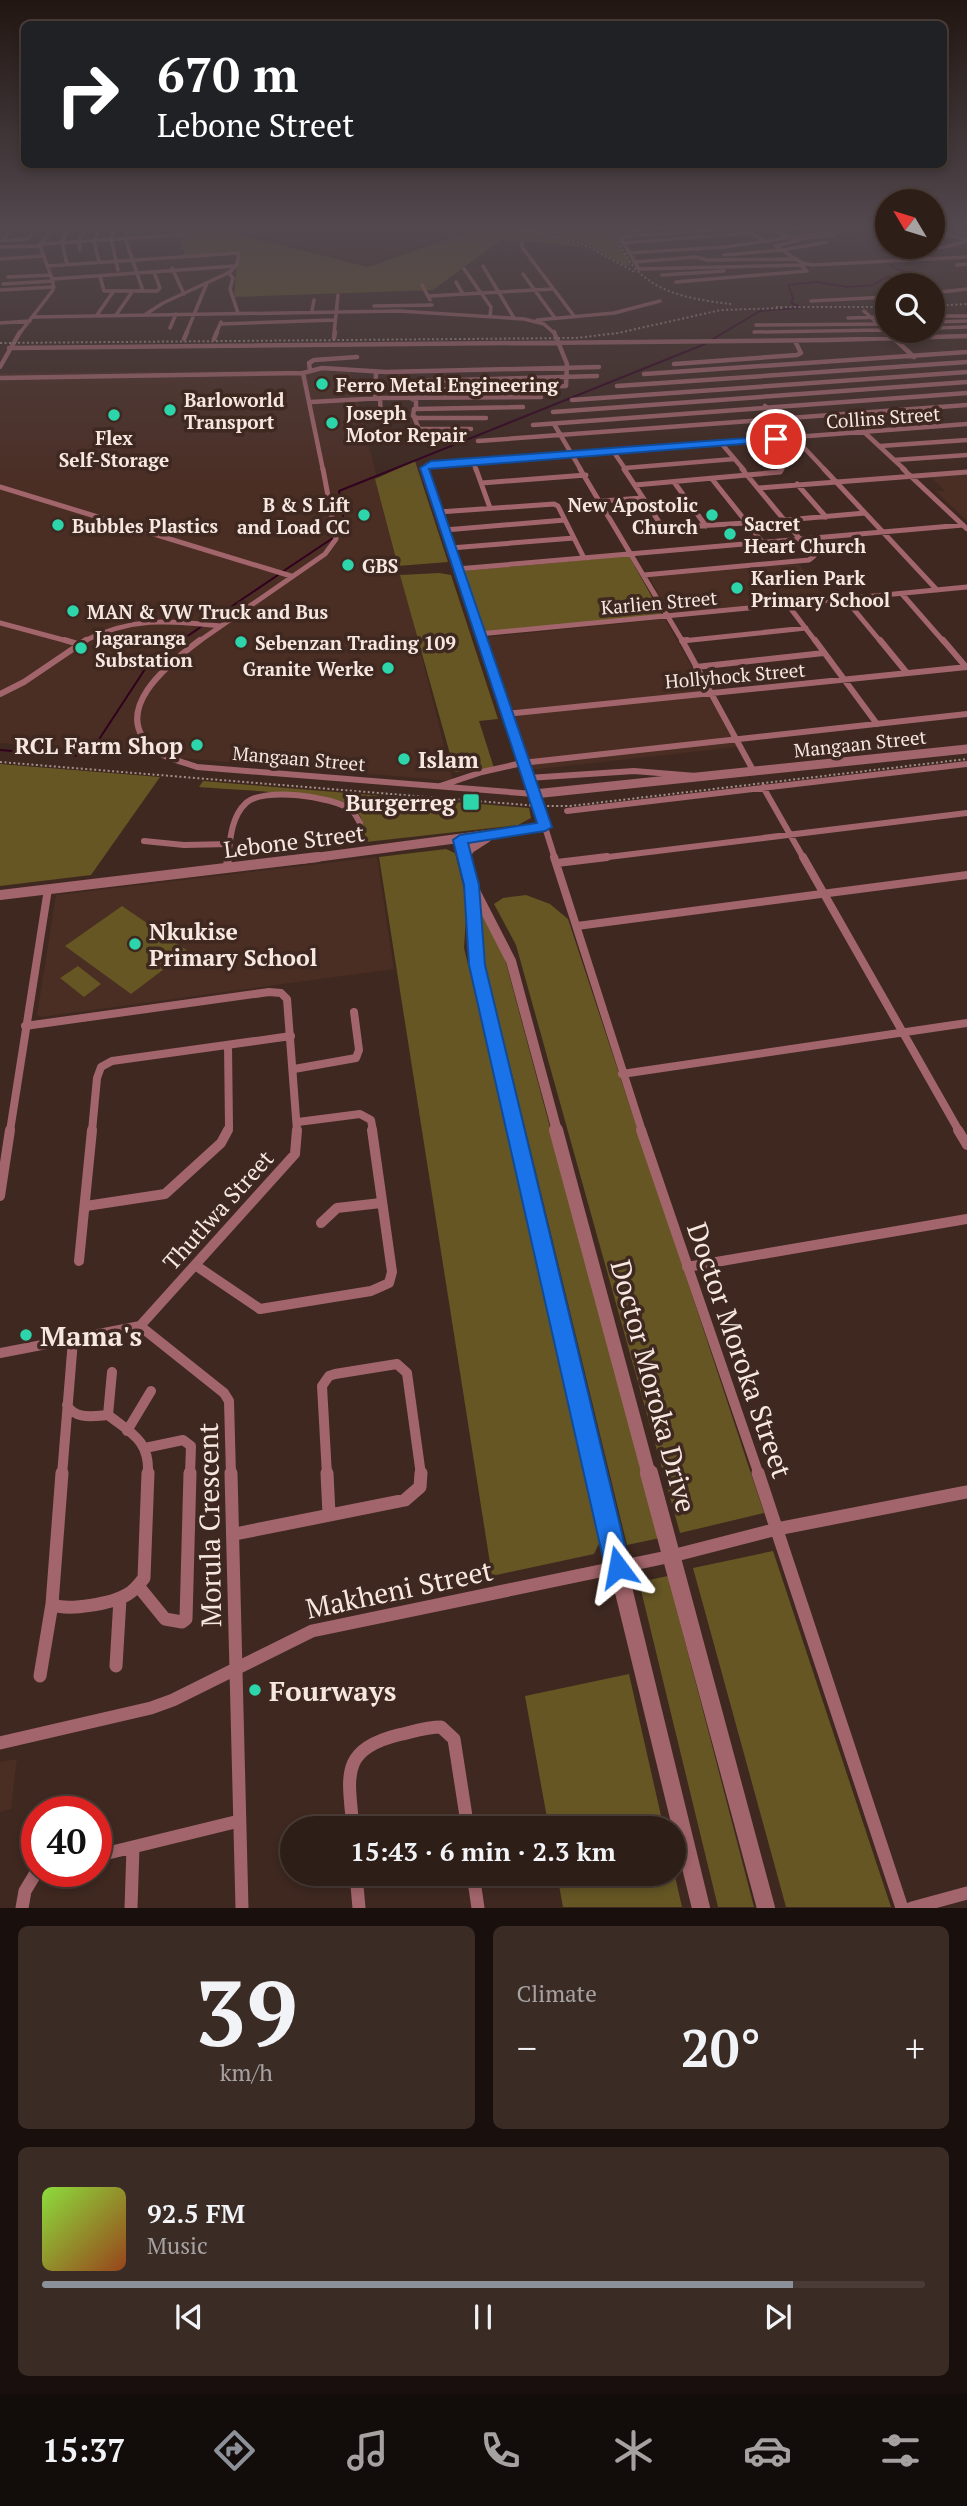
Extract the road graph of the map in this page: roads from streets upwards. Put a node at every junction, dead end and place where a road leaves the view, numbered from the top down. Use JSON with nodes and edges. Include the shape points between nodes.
{"nodes":[{"id":1,"x":36,"y":314,"type":"edge"},
{"id":2,"x":116,"y":314,"type":"edge"},
{"id":3,"x":176,"y":314,"type":"edge"},
{"id":4,"x":195,"y":314,"type":"edge"},
{"id":5,"x":225,"y":314,"type":"edge"},
{"id":6,"x":336,"y":314,"type":"edge"},
{"id":7,"x":462,"y":314,"type":"edge"},
{"id":8,"x":512,"y":314,"type":"edge"},
{"id":9,"x":552,"y":314,"type":"edge"},
{"id":10,"x":600,"y":314,"type":"edge"},
{"id":11,"x":867,"y":314,"type":"edge"},
{"id":12,"x":97,"y":315,"type":"joint"},
{"id":13,"x":489,"y":316,"type":"joint"},
{"id":14,"x":574,"y":316,"type":"joint"},
{"id":15,"x":945,"y":317,"type":"edge"},
{"id":16,"x":514,"y":318,"type":"junction"},
{"id":17,"x":555,"y":318,"type":"junction"},
{"id":18,"x":848,"y":318,"type":"dead end"},
{"id":19,"x":872,"y":318,"type":"junction"},
{"id":20,"x":875,"y":318,"type":"edge"},
{"id":21,"x":967,"y":318,"type":"edge"},
{"id":22,"x":32,"y":319,"type":"junction"},
{"id":23,"x":335,"y":320,"type":"junction"},
{"id":24,"x":534,"y":321,"type":"junction"},
{"id":25,"x":875,"y":321,"type":"edge"},
{"id":26,"x":945,"y":321,"type":"edge"},
{"id":27,"x":0,"y":323,"type":"edge"},
{"id":28,"x":220,"y":324,"type":"junction"},
{"id":29,"x":875,"y":324,"type":"edge"},
{"id":30,"x":756,"y":325,"type":"dead end"},
{"id":31,"x":967,"y":327,"type":"edge"},
{"id":32,"x":170,"y":328,"type":"dead end"},
{"id":33,"x":945,"y":328,"type":"edge"},
{"id":34,"x":875,"y":330,"type":"edge"},
{"id":35,"x":754,"y":332,"type":"dead end"},
{"id":36,"x":967,"y":336,"type":"edge"},
{"id":37,"x":945,"y":337,"type":"edge"},
{"id":38,"x":334,"y":338,"type":"dead end"},
{"id":39,"x":184,"y":339,"type":"dead end"},
{"id":40,"x":214,"y":339,"type":"dead end"},
{"id":41,"x":875,"y":339,"type":"edge"},
{"id":42,"x":795,"y":341,"type":"junction"},
{"id":43,"x":559,"y":343,"type":"junction"},
{"id":44,"x":898,"y":343,"type":"edge"},
{"id":45,"x":9,"y":348,"type":"junction"},
{"id":46,"x":967,"y":352,"type":"edge"},
{"id":47,"x":913,"y":356,"type":"junction"},
{"id":48,"x":357,"y":357,"type":"dead end"},
{"id":49,"x":721,"y":360,"type":"junction"},
{"id":50,"x":967,"y":362,"type":"edge"},
{"id":51,"x":674,"y":364,"type":"dead end"},
{"id":52,"x":926,"y":365,"type":"junction"},
{"id":53,"x":0,"y":367,"type":"edge"},
{"id":54,"x":599,"y":367,"type":"dead end"},
{"id":55,"x":568,"y":368,"type":"junction"},
{"id":56,"x":729,"y":368,"type":"junction"},
{"id":57,"x":500,"y":369,"type":"junction"},
{"id":58,"x":307,"y":372,"type":"junction"},
{"id":59,"x":967,"y":372,"type":"edge"},
{"id":60,"x":376,"y":373,"type":"junction"},
{"id":61,"x":644,"y":374,"type":"dead end"},
{"id":62,"x":938,"y":374,"type":"junction"},
{"id":63,"x":597,"y":376,"type":"dead end"},
{"id":64,"x":569,"y":377,"type":"junction"},
{"id":65,"x":0,"y":378,"type":"edge"},
{"id":66,"x":738,"y":378,"type":"junction"},
{"id":67,"x":501,"y":379,"type":"junction"},
{"id":68,"x":421,"y":381,"type":"dead end"},
{"id":69,"x":967,"y":382,"type":"edge"},
{"id":70,"x":950,"y":383,"type":"junction"},
{"id":71,"x":617,"y":386,"type":"dead end"},
{"id":72,"x":499,"y":388,"type":"junction"},
{"id":73,"x":747,"y":388,"type":"junction"},
{"id":74,"x":419,"y":390,"type":"dead end"},
{"id":75,"x":966,"y":395,"type":"edge"},
{"id":76,"x":541,"y":397,"type":"dead end"},
{"id":77,"x":378,"y":398,"type":"junction"},
{"id":78,"x":758,"y":398,"type":"junction"},
{"id":79,"x":412,"y":399,"type":"junction"},
{"id":80,"x":572,"y":400,"type":"dead end"},
{"id":81,"x":311,"y":402,"type":"junction"},
{"id":82,"x":967,"y":405,"type":"edge"},
{"id":83,"x":523,"y":407,"type":"dead end"},
{"id":84,"x":767,"y":408,"type":"junction"},
{"id":85,"x":414,"y":409,"type":"junction"},
{"id":86,"x":553,"y":412,"type":"dead end"},
{"id":87,"x":414,"y":417,"type":"junction"},
{"id":88,"x":486,"y":418,"type":"dead end"},
{"id":89,"x":778,"y":419,"type":"junction"},
{"id":90,"x":381,"y":420,"type":"dead end"},
{"id":91,"x":554,"y":424,"type":"junction"},
{"id":92,"x":967,"y":424,"type":"edge"},
{"id":93,"x":533,"y":425,"type":"dead end"},
{"id":94,"x":471,"y":429,"type":"dead end"},
{"id":95,"x":864,"y":432,"type":"junction"},
{"id":96,"x":562,"y":436,"type":"junction"},
{"id":97,"x":794,"y":438,"type":"junction"},
{"id":98,"x":757,"y":440,"type":"junction"},
{"id":99,"x":967,"y":440,"type":"edge"},
{"id":100,"x":478,"y":442,"type":"dead end"},
{"id":101,"x":721,"y":443,"type":"junction"},
{"id":102,"x":880,"y":446,"type":"junction"},
{"id":103,"x":613,"y":451,"type":"junction"},
{"id":104,"x":574,"y":454,"type":"junction"},
{"id":105,"x":967,"y":455,"type":"edge"},
{"id":106,"x":734,"y":459,"type":"junction"},
{"id":107,"x":894,"y":460,"type":"junction"},
{"id":108,"x":473,"y":461,"type":"junction"},
{"id":109,"x":625,"y":468,"type":"junction"},
{"id":110,"x":967,"y":472,"type":"edge"},
{"id":111,"x":586,"y":475,"type":"junction"},
{"id":112,"x":749,"y":475,"type":"junction"},
{"id":113,"x":911,"y":476,"type":"junction"},
{"id":114,"x":712,"y":479,"type":"junction"},
{"id":115,"x":834,"y":481,"type":"junction"},
{"id":116,"x":674,"y":482,"type":"junction"},
{"id":117,"x":482,"y":483,"type":"junction"},
{"id":118,"x":797,"y":484,"type":"junction"},
{"id":119,"x":635,"y":485,"type":"junction"},
{"id":120,"x":0,"y":486,"type":"edge"},
{"id":121,"x":759,"y":488,"type":"junction"},
{"id":122,"x":642,"y":498,"type":"junction"},
{"id":123,"x":602,"y":501,"type":"junction"},
{"id":124,"x":491,"y":508,"type":"junction"},
{"id":125,"x":439,"y":512,"type":"junction"},
{"id":126,"x":865,"y":513,"type":"junction"},
{"id":127,"x":827,"y":517,"type":"junction"},
{"id":128,"x":565,"y":520,"type":"junction"},
{"id":129,"x":786,"y":520,"type":"junction"},
{"id":130,"x":746,"y":523,"type":"junction"},
{"id":131,"x":706,"y":526,"type":"junction"},
{"id":132,"x":965,"y":527,"type":"edge"},
{"id":133,"x":445,"y":530,"type":"junction"},
{"id":134,"x":882,"y":532,"type":"junction"},
{"id":135,"x":574,"y":538,"type":"junction"},
{"id":136,"x":801,"y":539,"type":"junction"},
{"id":137,"x":763,"y":543,"type":"junction"},
{"id":138,"x":451,"y":548,"type":"junction"},
{"id":139,"x":632,"y":554,"type":"junction"},
{"id":140,"x":584,"y":558,"type":"junction"},
{"id":141,"x":457,"y":569,"type":"junction"},
{"id":142,"x":644,"y":575,"type":"junction"},
{"id":143,"x":291,"y":576,"type":"junction"},
{"id":144,"x":967,"y":587,"type":"edge"},
{"id":145,"x":959,"y":588,"type":"junction"},
{"id":146,"x":937,"y":590,"type":"junction"},
{"id":147,"x":902,"y":594,"type":"junction"},
{"id":148,"x":967,"y":597,"type":"edge"},
{"id":149,"x":846,"y":600,"type":"junction"},
{"id":150,"x":788,"y":605,"type":"junction"},
{"id":151,"x":667,"y":617,"type":"junction"},
{"id":152,"x":0,"y":623,"type":"edge"},
{"id":153,"x":220,"y":626,"type":"junction"},
{"id":154,"x":806,"y":628,"type":"junction"},
{"id":155,"x":479,"y":634,"type":"junction"},
{"id":156,"x":682,"y":641,"type":"junction"},
{"id":157,"x":78,"y":644,"type":"junction"},
{"id":158,"x":824,"y":653,"type":"junction"},
{"id":159,"x":696,"y":667,"type":"junction"},
{"id":160,"x":967,"y":667,"type":"edge"},
{"id":161,"x":907,"y":673,"type":"junction"},
{"id":162,"x":845,"y":680,"type":"junction"},
{"id":163,"x":711,"y":693,"type":"junction"},
{"id":164,"x":0,"y":694,"type":"edge"},
{"id":165,"x":506,"y":714,"type":"junction"},
{"id":166,"x":967,"y":714,"type":"edge"},
{"id":167,"x":877,"y":724,"type":"junction"},
{"id":168,"x":738,"y":739,"type":"junction"},
{"id":169,"x":967,"y":749,"type":"edge"},
{"id":170,"x":522,"y":763,"type":"junction"},
{"id":171,"x":967,"y":764,"type":"edge"},
{"id":172,"x":754,"y":772,"type":"junction"},
{"id":173,"x":704,"y":777,"type":"junction"},
{"id":174,"x":528,"y":778,"type":"junction"},
{"id":175,"x":438,"y":787,"type":"junction"},
{"id":176,"x":763,"y":787,"type":"junction"},
{"id":177,"x":534,"y":794,"type":"junction"},
{"id":178,"x":567,"y":811,"type":"dead end"},
{"id":179,"x":967,"y":813,"type":"edge"},
{"id":180,"x":360,"y":823,"type":"dead end"},
{"id":181,"x":545,"y":827,"type":"junction"},
{"id":182,"x":491,"y":835,"type":"junction"},
{"id":183,"x":790,"y":835,"type":"junction"},
{"id":184,"x":460,"y":840,"type":"junction"},
{"id":185,"x":145,"y":841,"type":"dead end"},
{"id":186,"x":230,"y":844,"type":"junction"},
{"id":187,"x":464,"y":859,"type":"junction"},
{"id":188,"x":558,"y":863,"type":"junction"},
{"id":189,"x":227,"y":868,"type":"junction"},
{"id":190,"x":967,"y":875,"type":"edge"},
{"id":191,"x":471,"y":885,"type":"junction"},
{"id":192,"x":48,"y":889,"type":"junction"},
{"id":193,"x":824,"y":894,"type":"junction"},
{"id":194,"x":0,"y":895,"type":"edge"},
{"id":195,"x":578,"y":926,"type":"junction"},
{"id":196,"x":354,"y":1012,"type":"dead end"},
{"id":197,"x":967,"y":1023,"type":"edge"},
{"id":198,"x":25,"y":1026,"type":"junction"},
{"id":199,"x":903,"y":1032,"type":"junction"},
{"id":200,"x":291,"y":1036,"type":"junction"},
{"id":201,"x":228,"y":1045,"type":"junction"},
{"id":202,"x":294,"y":1069,"type":"junction"},
{"id":203,"x":622,"y":1074,"type":"junction"},
{"id":204,"x":298,"y":1122,"type":"junction"},
{"id":205,"x":967,"y":1144,"type":"edge"},
{"id":206,"x":0,"y":1195,"type":"edge"},
{"id":207,"x":381,"y":1203,"type":"junction"},
{"id":208,"x":86,"y":1206,"type":"junction"},
{"id":209,"x":967,"y":1219,"type":"edge"},
{"id":210,"x":321,"y":1223,"type":"dead end"},
{"id":211,"x":79,"y":1261,"type":"dead end"},
{"id":212,"x":195,"y":1265,"type":"junction"},
{"id":213,"x":687,"y":1267,"type":"junction"},
{"id":214,"x":139,"y":1326,"type":"junction"},
{"id":215,"x":73,"y":1340,"type":"junction"},
{"id":216,"x":0,"y":1353,"type":"edge"},
{"id":217,"x":113,"y":1372,"type":"dead end"},
{"id":218,"x":151,"y":1391,"type":"dead end"},
{"id":219,"x":67,"y":1405,"type":"junction"},
{"id":220,"x":108,"y":1415,"type":"junction"},
{"id":221,"x":127,"y":1431,"type":"junction"},
{"id":222,"x":145,"y":1448,"type":"junction"},
{"id":223,"x":967,"y":1492,"type":"edge"},
{"id":224,"x":328,"y":1514,"type":"junction"},
{"id":225,"x":777,"y":1529,"type":"junction"},
{"id":226,"x":234,"y":1534,"type":"junction"},
{"id":227,"x":672,"y":1556,"type":"junction"},
{"id":228,"x":618,"y":1567,"type":"junction"},
{"id":229,"x":139,"y":1587,"type":"junction"},
{"id":230,"x":120,"y":1599,"type":"junction"},
{"id":231,"x":52,"y":1604,"type":"junction"},
{"id":232,"x":117,"y":1666,"type":"dead end"},
{"id":233,"x":236,"y":1667,"type":"junction"},
{"id":234,"x":40,"y":1676,"type":"dead end"},
{"id":235,"x":0,"y":1743,"type":"edge"},
{"id":236,"x":352,"y":1816,"type":"edge"},
{"id":237,"x":466,"y":1816,"type":"edge"},
{"id":238,"x":239,"y":1821,"type":"junction"},
{"id":239,"x":133,"y":1848,"type":"junction"},
{"id":240,"x":112,"y":1853,"type":"edge"},
{"id":241,"x":357,"y":1886,"type":"edge"},
{"id":242,"x":475,"y":1886,"type":"edge"},
{"id":243,"x":27,"y":1887,"type":"edge"},
{"id":244,"x":967,"y":1893,"type":"edge"},
{"id":245,"x":22,"y":1908,"type":"edge"},
{"id":246,"x":131,"y":1908,"type":"edge"},
{"id":247,"x":242,"y":1908,"type":"edge"},
{"id":248,"x":359,"y":1908,"type":"edge"},
{"id":249,"x":478,"y":1908,"type":"edge"},
{"id":250,"x":701,"y":1908,"type":"edge"},
{"id":251,"x":766,"y":1908,"type":"edge"},
{"id":252,"x":902,"y":1908,"type":"edge"},
{"id":253,"x":912,"y":1908,"type":"edge"}],
"edges":[{"from":1,"to":22,"type":"street"},
{"from":2,"to":12,"type":"street"},
{"from":3,"to":32,"type":"street"},
{"from":4,"to":39,"type":"street"},
{"from":5,"to":28,"type":"street"},
{"from":6,"to":23,"type":"street"},
{"from":7,"to":13,"type":"street"},
{"from":8,"to":16,"type":"street"},
{"from":9,"to":17,"type":"street"},
{"from":10,"to":14,"type":"street"},
{"from":11,"to":19,"type":"street"},
{"from":12,"to":22,"type":"street"},
{"from":13,"to":16,"type":"street"},
{"from":14,"to":17,"type":"street"},
{"from":15,"to":21,"type":"street"},
{"from":16,"to":24,"type":"street"},
{"from":17,"to":24,"type":"street"},
{"from":18,"to":19,"type":"street"},
{"from":19,"to":20,"type":"street"},
{"from":19,"to":25,"type":"street"},
{"from":21,"to":26,"type":"street"},
{"from":22,"to":27,"type":"street"},
{"from":22,"to":45,"type":"street"},
{"from":23,"to":28,"type":"street"},
{"from":23,"to":38,"type":"street"},
{"from":24,"to":43,"type":"street","via":[[548,326]]},
{"from":28,"to":40,"type":"street"},
{"from":29,"to":30,"type":"street"},
{"from":31,"to":33,"type":"street"},
{"from":34,"to":35,"type":"street"},
{"from":36,"to":37,"type":"street"},
{"from":41,"to":42,"type":"street"},
{"from":42,"to":43,"type":"street"},
{"from":42,"to":49,"type":"street","via":[[799,355]]},
{"from":43,"to":45,"type":"street"},
{"from":43,"to":55,"type":"street"},
{"from":44,"to":47,"type":"street"},
{"from":45,"to":53,"type":"street"},
{"from":46,"to":47,"type":"street"},
{"from":47,"to":52,"type":"street"},
{"from":47,"to":56,"type":"street"},
{"from":48,"to":58,"type":"street","via":[[314,360]]},
{"from":49,"to":51,"type":"street"},
{"from":49,"to":56,"type":"street"},
{"from":50,"to":52,"type":"street"},
{"from":52,"to":62,"type":"street"},
{"from":52,"to":66,"type":"street"},
{"from":54,"to":55,"type":"street"},
{"from":55,"to":57,"type":"street"},
{"from":55,"to":64,"type":"street"},
{"from":56,"to":61,"type":"street"},
{"from":56,"to":66,"type":"street"},
{"from":57,"to":60,"type":"street"},
{"from":57,"to":67,"type":"street"},
{"from":58,"to":60,"type":"street","via":[[333,368]]},
{"from":58,"to":65,"type":"street"},
{"from":58,"to":81,"type":"street","name":"Mangaan Street"},
{"from":59,"to":62,"type":"street"},
{"from":60,"to":77,"type":"street"},
{"from":62,"to":70,"type":"street"},
{"from":62,"to":73,"type":"street"},
{"from":63,"to":64,"type":"street"},
{"from":64,"to":67,"type":"street"},
{"from":64,"to":72,"type":"street","via":[[566,386]]},
{"from":66,"to":71,"type":"street"},
{"from":66,"to":73,"type":"street"},
{"from":67,"to":68,"type":"street"},
{"from":67,"to":72,"type":"street"},
{"from":69,"to":70,"type":"street"},
{"from":70,"to":75,"type":"street"},
{"from":70,"to":78,"type":"street"},
{"from":72,"to":74,"type":"street"},
{"from":73,"to":78,"type":"street"},
{"from":73,"to":80,"type":"street"},
{"from":75,"to":84,"type":"street"},
{"from":76,"to":79,"type":"street"},
{"from":77,"to":79,"type":"street"},
{"from":77,"to":81,"type":"street"},
{"from":77,"to":90,"type":"street"},
{"from":78,"to":84,"type":"street"},
{"from":78,"to":86,"type":"street"},
{"from":79,"to":85,"type":"street","via":[[416,400]]},
{"from":81,"to":143,"type":"street","name":"Mangaan Street","via":[[336,539],[325,554]]},
{"from":82,"to":89,"type":"street"},
{"from":83,"to":85,"type":"street"},
{"from":84,"to":89,"type":"street"},
{"from":84,"to":91,"type":"street"},
{"from":85,"to":87,"type":"street"},
{"from":87,"to":88,"type":"street"},
{"from":87,"to":94,"type":"street","via":[[419,429]]},
{"from":89,"to":96,"type":"street"},
{"from":89,"to":97,"type":"street"},
{"from":91,"to":93,"type":"street"},
{"from":91,"to":96,"type":"street"},
{"from":92,"to":95,"type":"street","name":"Collins Street"},
{"from":95,"to":97,"type":"street","name":"Collins Street"},
{"from":95,"to":102,"type":"street"},
{"from":96,"to":100,"type":"street"},
{"from":96,"to":104,"type":"street"},
{"from":97,"to":98,"type":"street","name":"Collins Street"},
{"from":97,"to":115,"type":"street"},
{"from":98,"to":101,"type":"street","name":"Collins Street"},
{"from":98,"to":112,"type":"street","via":[[782,470]]},
{"from":99,"to":102,"type":"street"},
{"from":101,"to":103,"type":"street","name":"Collins Street"},
{"from":101,"to":106,"type":"street"},
{"from":102,"to":107,"type":"street"},
{"from":103,"to":104,"type":"street","name":"Collins Street"},
{"from":103,"to":109,"type":"street"},
{"from":104,"to":108,"type":"street","name":"Collins Street"},
{"from":104,"to":111,"type":"street"},
{"from":105,"to":107,"type":"street"},
{"from":106,"to":109,"type":"street"},
{"from":106,"to":112,"type":"street"},
{"from":107,"to":113,"type":"street"},
{"from":108,"to":117,"type":"street"},
{"from":108,"to":125,"type":"street","name":"Collins Street","via":[[425,466]]},
{"from":109,"to":119,"type":"street"},
{"from":110,"to":113,"type":"street"},
{"from":111,"to":117,"type":"street"},
{"from":111,"to":123,"type":"street"},
{"from":112,"to":114,"type":"street"},
{"from":112,"to":121,"type":"street"},
{"from":113,"to":115,"type":"street"},
{"from":113,"to":132,"type":"street"},
{"from":114,"to":116,"type":"street"},
{"from":114,"to":130,"type":"street"},
{"from":115,"to":118,"type":"street"},
{"from":115,"to":126,"type":"street"},
{"from":116,"to":119,"type":"street"},
{"from":116,"to":131,"type":"street"},
{"from":117,"to":124,"type":"street"},
{"from":118,"to":121,"type":"street"},
{"from":118,"to":127,"type":"street"},
{"from":119,"to":122,"type":"street"},
{"from":120,"to":143,"type":"street"},
{"from":121,"to":129,"type":"street"},
{"from":122,"to":123,"type":"street"},
{"from":122,"to":131,"type":"street","via":[[666,529]]},
{"from":123,"to":139,"type":"street"},
{"from":124,"to":125,"type":"street"},
{"from":124,"to":128,"type":"street","via":[[551,504],[558,506]]},
{"from":125,"to":133,"type":"street"},
{"from":126,"to":127,"type":"street"},
{"from":126,"to":134,"type":"street"},
{"from":127,"to":129,"type":"street"},
{"from":128,"to":133,"type":"street"},
{"from":128,"to":135,"type":"street"},
{"from":129,"to":136,"type":"street"},
{"from":130,"to":131,"type":"street"},
{"from":130,"to":137,"type":"street"},
{"from":132,"to":134,"type":"street"},
{"from":133,"to":138,"type":"street"},
{"from":134,"to":136,"type":"street"},
{"from":134,"to":146,"type":"street"},
{"from":135,"to":138,"type":"street"},
{"from":135,"to":140,"type":"street"},
{"from":136,"to":137,"type":"street"},
{"from":136,"to":142,"type":"street","via":[[814,556],[809,560]]},
{"from":137,"to":139,"type":"street"},
{"from":138,"to":141,"type":"street"},
{"from":139,"to":140,"type":"street"},
{"from":139,"to":142,"type":"street"},
{"from":140,"to":141,"type":"street"},
{"from":141,"to":155,"type":"street"},
{"from":142,"to":151,"type":"street"},
{"from":143,"to":153,"type":"street","name":"Mangaan Street"},
{"from":144,"to":145,"type":"street","name":"Karlien Street"},
{"from":145,"to":146,"type":"street","name":"Karlien Street"},
{"from":145,"to":148,"type":"street"},
{"from":146,"to":147,"type":"street","name":"Karlien Street"},
{"from":147,"to":149,"type":"street","name":"Karlien Street"},
{"from":147,"to":160,"type":"street"},
{"from":149,"to":150,"type":"street","name":"Karlien Street"},
{"from":149,"to":161,"type":"street"},
{"from":150,"to":151,"type":"street","name":"Karlien Street"},
{"from":150,"to":154,"type":"street"},
{"from":151,"to":155,"type":"street","name":"Karlien Street"},
{"from":151,"to":156,"type":"street"},
{"from":152,"to":157,"type":"street"},
{"from":153,"to":157,"type":"street","via":[[138,620]]},
{"from":153,"to":175,"type":"street","name":"Mangaan Street","via":[[176,659],[143,693],[136,725],[156,751],[197,767]]},
{"from":154,"to":156,"type":"street"},
{"from":154,"to":158,"type":"street"},
{"from":155,"to":165,"type":"street"},
{"from":156,"to":159,"type":"street"},
{"from":157,"to":164,"type":"street"},
{"from":158,"to":159,"type":"street"},
{"from":158,"to":162,"type":"street"},
{"from":159,"to":163,"type":"street"},
{"from":160,"to":161,"type":"street","name":"Hollyhock Street"},
{"from":161,"to":162,"type":"street","name":"Hollyhock Street"},
{"from":162,"to":163,"type":"street","name":"Hollyhock Street"},
{"from":162,"to":167,"type":"street"},
{"from":163,"to":165,"type":"street","name":"Hollyhock Street"},
{"from":163,"to":168,"type":"street"},
{"from":165,"to":170,"type":"street"},
{"from":166,"to":167,"type":"street"},
{"from":167,"to":168,"type":"street"},
{"from":168,"to":170,"type":"street"},
{"from":168,"to":172,"type":"street"},
{"from":169,"to":172,"type":"street","name":"Mangaan Street"},
{"from":170,"to":174,"type":"street"},
{"from":170,"to":175,"type":"street"},
{"from":171,"to":176,"type":"street"},
{"from":172,"to":173,"type":"street","name":"Mangaan Street"},
{"from":173,"to":174,"type":"street","via":[[608,773]]},
{"from":173,"to":177,"type":"street","name":"Mangaan Street"},
{"from":174,"to":177,"type":"street"},
{"from":175,"to":177,"type":"street","name":"Mangaan Street"},
{"from":176,"to":178,"type":"street"},
{"from":176,"to":183,"type":"street"},
{"from":177,"to":181,"type":"street","name":"Doctor Moroka Street"},
{"from":179,"to":183,"type":"street"},
{"from":180,"to":186,"type":"street","via":[[352,811],[337,804],[262,795],[240,808]]},
{"from":181,"to":182,"type":"street","name":"Lebone Street"},
{"from":181,"to":188,"type":"street","name":"Doctor Moroka Street"},
{"from":182,"to":184,"type":"street","name":"Lebone Street"},
{"from":182,"to":187,"type":"street"},
{"from":183,"to":188,"type":"street"},
{"from":183,"to":193,"type":"street"},
{"from":184,"to":187,"type":"street","name":"Doctor Moroka Drive"},
{"from":184,"to":189,"type":"street","name":"Lebone Street"},
{"from":185,"to":186,"type":"street"},
{"from":186,"to":189,"type":"street"},
{"from":187,"to":191,"type":"street","name":"Doctor Moroka Drive"},
{"from":188,"to":195,"type":"street","name":"Doctor Moroka Street"},
{"from":189,"to":192,"type":"street","name":"Lebone Street"},
{"from":190,"to":193,"type":"street"},
{"from":191,"to":227,"type":"street","name":"Doctor Moroka Drive","via":[[511,961]]},
{"from":191,"to":228,"type":"street","name":"Doctor Moroka Drive","via":[[477,965]]},
{"from":192,"to":194,"type":"street","name":"Lebone Street"},
{"from":192,"to":198,"type":"street"},
{"from":193,"to":195,"type":"street"},
{"from":193,"to":199,"type":"street"},
{"from":195,"to":203,"type":"street","name":"Doctor Moroka Street"},
{"from":196,"to":202,"type":"street","via":[[356,1058]]},
{"from":197,"to":199,"type":"street"},
{"from":198,"to":200,"type":"street","name":"Thutlwa Street","via":[[277,992],[287,999]]},
{"from":198,"to":206,"type":"street"},
{"from":199,"to":203,"type":"street"},
{"from":199,"to":205,"type":"street"},
{"from":200,"to":201,"type":"street"},
{"from":200,"to":202,"type":"street","name":"Thutlwa Street"},
{"from":201,"to":208,"type":"street","via":[[228,1132],[221,1143],[165,1194]]},
{"from":201,"to":208,"type":"street","via":[[112,1061],[101,1067]]},
{"from":202,"to":204,"type":"street","name":"Thutlwa Street"},
{"from":203,"to":213,"type":"street","name":"Doctor Moroka Street"},
{"from":204,"to":207,"type":"street","via":[[360,1114],[368,1117]]},
{"from":204,"to":212,"type":"street","name":"Thutlwa Street","via":[[295,1154]]},
{"from":207,"to":210,"type":"street","via":[[337,1208]]},
{"from":207,"to":212,"type":"street","via":[[391,1277],[378,1290],[260,1309]]},
{"from":208,"to":211,"type":"street"},
{"from":209,"to":213,"type":"street"},
{"from":212,"to":214,"type":"street","name":"Thutlwa Street"},
{"from":213,"to":225,"type":"street","name":"Doctor Moroka Street"},
{"from":214,"to":215,"type":"street"},
{"from":214,"to":226,"type":"street","name":"Morula Crescent","via":[[229,1401]]},
{"from":215,"to":216,"type":"street"},
{"from":215,"to":219,"type":"street"},
{"from":217,"to":220,"type":"street"},
{"from":218,"to":221,"type":"street"},
{"from":219,"to":220,"type":"street","via":[[81,1416]]},
{"from":219,"to":231,"type":"street"},
{"from":220,"to":221,"type":"street"},
{"from":221,"to":222,"type":"street"},
{"from":222,"to":229,"type":"street","via":[[149,1456],[144,1571]]},
{"from":222,"to":229,"type":"street","via":[[183,1440],[191,1446],[186,1619],[168,1622]]},
{"from":223,"to":225,"type":"street","name":"Makheni Street"},
{"from":224,"to":224,"type":"street","via":[[411,1499],[422,1484],[407,1373],[397,1364],[335,1374],[322,1386]]},
{"from":224,"to":226,"type":"street"},
{"from":225,"to":227,"type":"street","name":"Makheni Street"},
{"from":225,"to":252,"type":"street","name":"Doctor Moroka Street"},
{"from":226,"to":233,"type":"street","name":"Morula Crescent"},
{"from":227,"to":228,"type":"street","name":"Makheni Street"},
{"from":227,"to":251,"type":"street","name":"Doctor Moroka Drive"},
{"from":228,"to":233,"type":"street","name":"Makheni Street","via":[[312,1630]]},
{"from":228,"to":250,"type":"street","name":"Doctor Moroka Drive"},
{"from":229,"to":230,"type":"street"},
{"from":230,"to":231,"type":"street"},
{"from":230,"to":232,"type":"street"},
{"from":231,"to":234,"type":"street"},
{"from":233,"to":235,"type":"street","name":"Makheni Street","via":[[151,1708]]},
{"from":233,"to":238,"type":"street","name":"Morula Crescent"},
{"from":236,"to":237,"type":"street","via":[[350,1772],[362,1746],[441,1727],[457,1747]]},
{"from":238,"to":239,"type":"street"},
{"from":238,"to":247,"type":"street","name":"Morula Crescent"},
{"from":239,"to":240,"type":"street"},
{"from":239,"to":246,"type":"street"},
{"from":241,"to":248,"type":"street"},
{"from":242,"to":249,"type":"street"},
{"from":243,"to":245,"type":"street"},
{"from":244,"to":253,"type":"street"}]}
